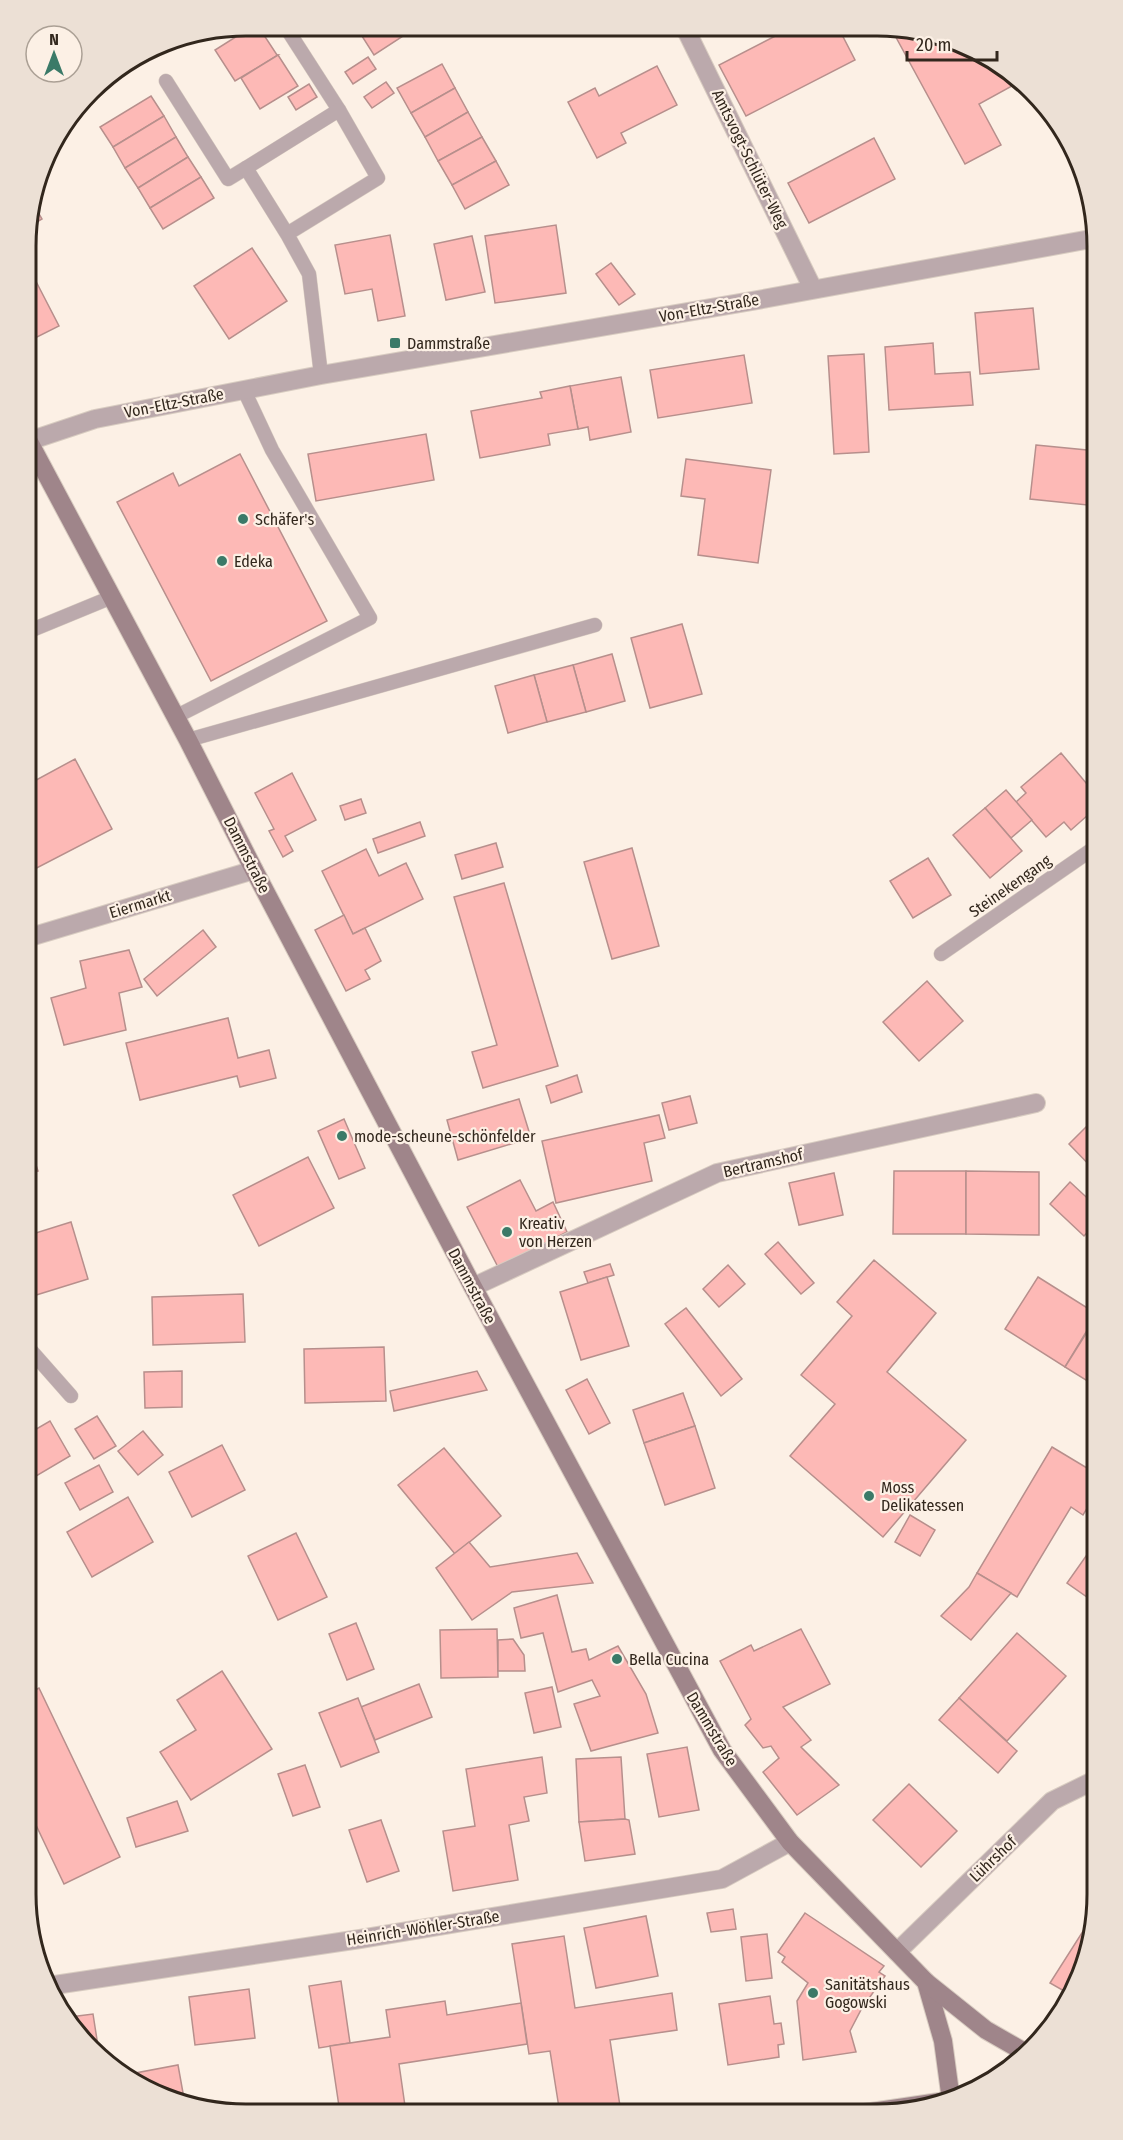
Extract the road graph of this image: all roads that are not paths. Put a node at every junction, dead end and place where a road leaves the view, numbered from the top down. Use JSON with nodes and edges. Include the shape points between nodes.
{"nodes":[{"id":1,"x":291,"y":36,"type":"edge"},
{"id":2,"x":689,"y":36,"type":"edge"},
{"id":3,"x":166,"y":81,"type":"dead end"},
{"id":4,"x":339,"y":110,"type":"junction"},
{"id":5,"x":246,"y":168,"type":"junction"},
{"id":6,"x":287,"y":234,"type":"junction"},
{"id":7,"x":1087,"y":240,"type":"edge"},
{"id":8,"x":813,"y":289,"type":"junction"},
{"id":9,"x":321,"y":375,"type":"junction"},
{"id":10,"x":244,"y":390,"type":"junction"},
{"id":11,"x":36,"y":436,"type":"edge"},
{"id":12,"x":36,"y":454,"type":"edge"},
{"id":13,"x":112,"y":597,"type":"junction"},
{"id":14,"x":595,"y":625,"type":"dead end"},
{"id":15,"x":36,"y":628,"type":"edge"},
{"id":16,"x":175,"y":717,"type":"junction"},
{"id":17,"x":188,"y":740,"type":"junction"},
{"id":18,"x":1087,"y":853,"type":"edge"},
{"id":19,"x":254,"y":870,"type":"junction"},
{"id":20,"x":36,"y":935,"type":"edge"},
{"id":21,"x":941,"y":954,"type":"dead end"},
{"id":22,"x":1036,"y":1103,"type":"dead end"},
{"id":23,"x":473,"y":1287,"type":"junction"},
{"id":24,"x":36,"y":1356,"type":"edge"},
{"id":25,"x":71,"y":1396,"type":"dead end"},
{"id":26,"x":1087,"y":1784,"type":"edge"},
{"id":27,"x":790,"y":1842,"type":"junction"},
{"id":28,"x":897,"y":1952,"type":"junction"},
{"id":29,"x":926,"y":1982,"type":"junction"},
{"id":30,"x":57,"y":1985,"type":"edge"},
{"id":31,"x":1018,"y":2049,"type":"edge"},
{"id":32,"x":951,"y":2090,"type":"edge"}],
"edges":[{"from":1,"to":4,"type":"lane"},
{"from":2,"to":8,"type":"street","name":"Amtsvogt-Schlüter-Weg"},
{"from":3,"to":5,"type":"lane","via":[[228,179]]},
{"from":4,"to":5,"type":"lane"},
{"from":4,"to":6,"type":"lane","via":[[378,178]]},
{"from":5,"to":6,"type":"lane"},
{"from":6,"to":9,"type":"lane","via":[[309,274]]},
{"from":7,"to":8,"type":"street","name":"Von-Eltz-Straße"},
{"from":8,"to":9,"type":"street","name":"Von-Eltz-Straße"},
{"from":9,"to":10,"type":"street","name":"Von-Eltz-Straße"},
{"from":10,"to":11,"type":"street","name":"Von-Eltz-Straße","via":[[94,418]]},
{"from":10,"to":16,"type":"lane","via":[[272,450],[370,618]]},
{"from":12,"to":13,"type":"main road","name":"Dammstraße"},
{"from":13,"to":15,"type":"lane"},
{"from":13,"to":16,"type":"main road","name":"Dammstraße"},
{"from":14,"to":17,"type":"lane"},
{"from":16,"to":17,"type":"main road","name":"Dammstraße"},
{"from":17,"to":19,"type":"main road","name":"Dammstraße"},
{"from":18,"to":21,"type":"lane","name":"Steinekengang"},
{"from":19,"to":20,"type":"street","name":"Eiermarkt"},
{"from":19,"to":23,"type":"main road","name":"Dammstraße"},
{"from":22,"to":23,"type":"street","name":"Bertramshof","via":[[717,1173]]},
{"from":23,"to":27,"type":"main road","name":"Dammstraße","via":[[722,1750]]},
{"from":24,"to":25,"type":"lane"},
{"from":26,"to":28,"type":"street","name":"Lührshof","via":[[1052,1801]]},
{"from":27,"to":28,"type":"main road","name":"Dammstraße"},
{"from":27,"to":30,"type":"street","name":"Heinrich-Wöhler-Straße","via":[[722,1879]]},
{"from":28,"to":29,"type":"main road","name":"Dammstraße"},
{"from":29,"to":31,"type":"main road","via":[[986,2030]]},
{"from":29,"to":32,"type":"main road","name":"Dammstraße","via":[[944,2041]]}]}
